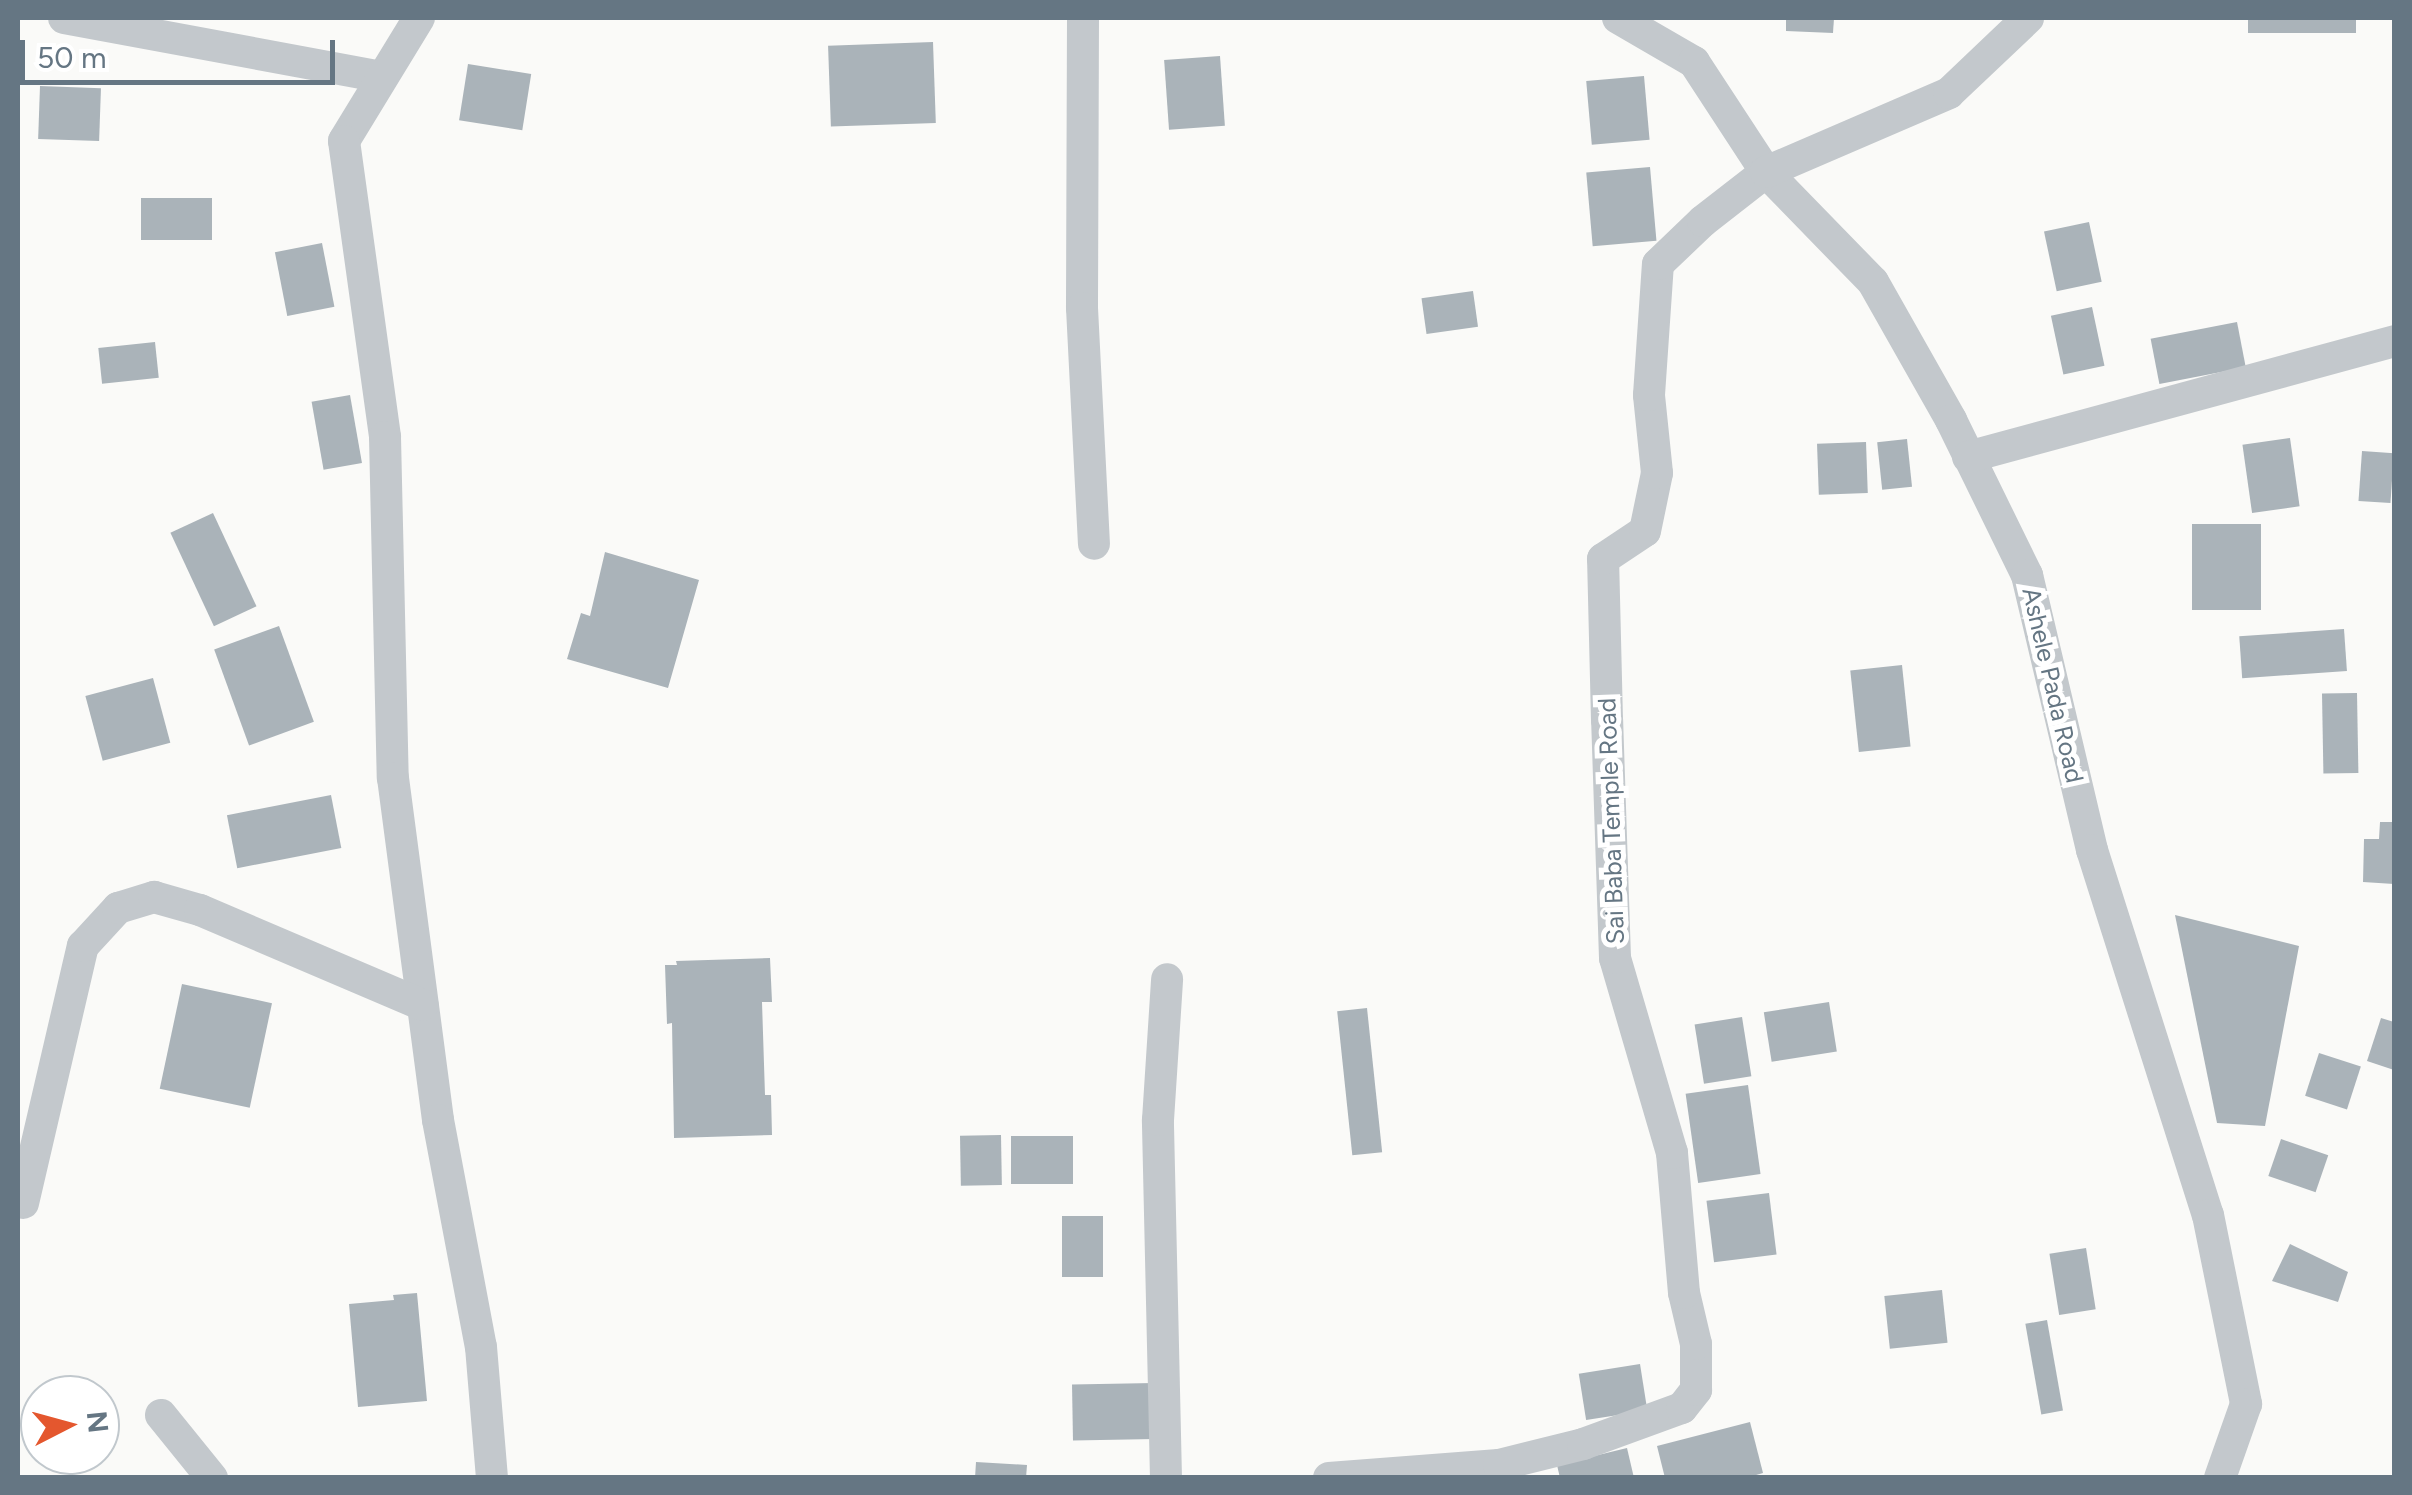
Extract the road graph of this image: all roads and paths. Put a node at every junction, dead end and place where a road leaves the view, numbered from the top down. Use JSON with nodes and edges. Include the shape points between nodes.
{"nodes":[{"id":1,"x":64,"y":18,"type":"edge"},
{"id":2,"x":419,"y":18,"type":"edge"},
{"id":3,"x":1083,"y":18,"type":"edge"},
{"id":4,"x":1618,"y":18,"type":"edge"},
{"id":5,"x":2028,"y":18,"type":"edge"},
{"id":6,"x":382,"y":78,"type":"junction"},
{"id":7,"x":1766,"y":172,"type":"junction"},
{"id":8,"x":2394,"y":341,"type":"edge"},
{"id":9,"x":1968,"y":457,"type":"junction"},
{"id":10,"x":1094,"y":544,"type":"dead end"},
{"id":11,"x":1166,"y":979,"type":"dead end"},
{"id":12,"x":423,"y":1005,"type":"junction"},
{"id":13,"x":23,"y":1203,"type":"dead end"},
{"id":14,"x":160,"y":1415,"type":"dead end"},
{"id":15,"x":2223,"y":1476,"type":"edge"},
{"id":16,"x":212,"y":1478,"type":"edge"},
{"id":17,"x":492,"y":1478,"type":"edge"},
{"id":18,"x":1166,"y":1478,"type":"edge"},
{"id":19,"x":1329,"y":1478,"type":"edge"}],
"edges":[{"from":1,"to":6,"type":"street"},
{"from":2,"to":6,"type":"street"},
{"from":3,"to":10,"type":"street","via":[[1082,308]]},
{"from":4,"to":7,"type":"street","name":"Ashele Pada Road","via":[[1694,62]]},
{"from":5,"to":7,"type":"street","via":[[1948,93]]},
{"from":6,"to":12,"type":"street","via":[[344,140],[385,437],[393,778]]},
{"from":7,"to":9,"type":"street","name":"Ashele Pada Road","via":[[1873,282]]},
{"from":7,"to":19,"type":"street","name":"Sai Baba Temple Road","via":[[1658,264],[1648,395],[1657,473],[1645,530],[1603,559],[1616,958],[1672,1154],[1696,1390],[1682,1408],[1499,1465]]},
{"from":8,"to":9,"type":"street"},
{"from":9,"to":15,"type":"street","name":"Ashele Pada Road","via":[[2027,576],[2092,850],[2208,1215],[2246,1404]]},
{"from":11,"to":18,"type":"street","via":[[1158,1120]]},
{"from":12,"to":13,"type":"street","via":[[200,910],[154,897],[118,908],[82,946]]},
{"from":12,"to":17,"type":"street","via":[[481,1347]]},
{"from":14,"to":16,"type":"street"}]}
